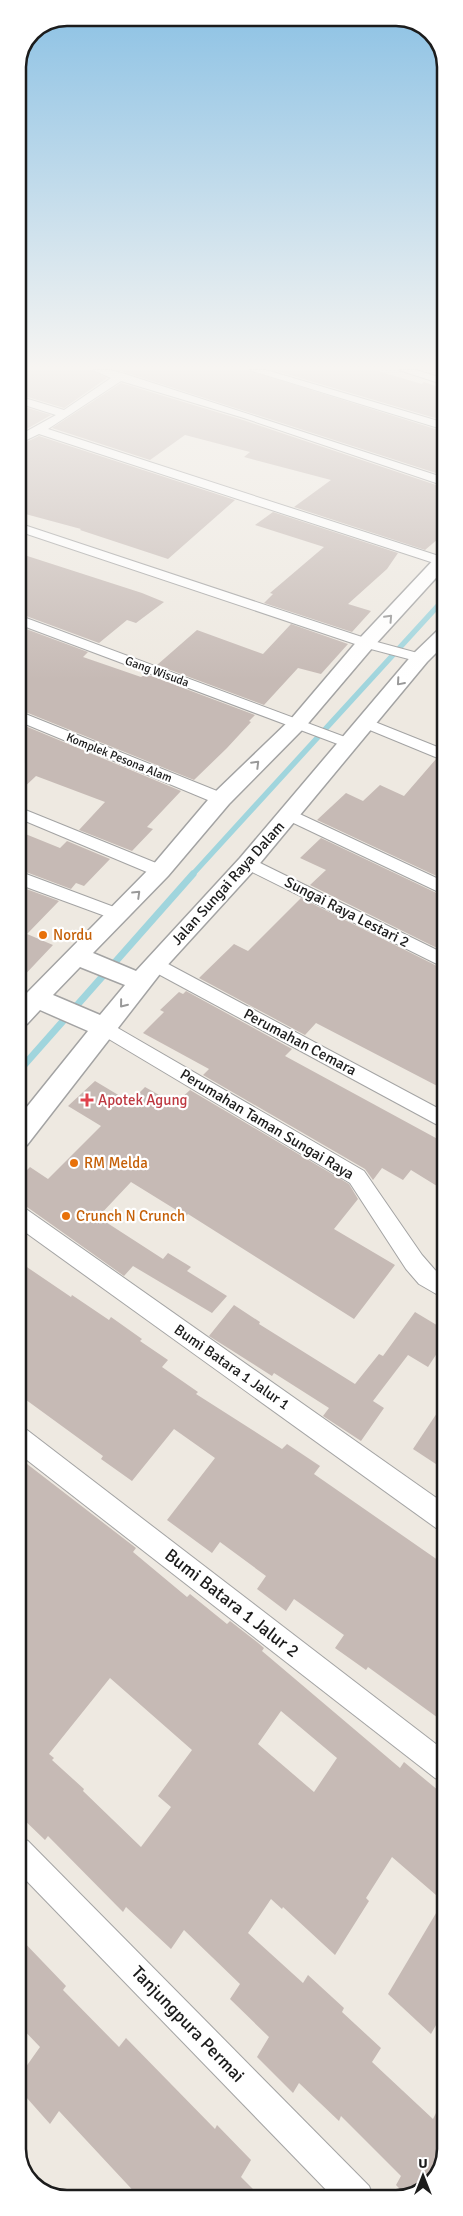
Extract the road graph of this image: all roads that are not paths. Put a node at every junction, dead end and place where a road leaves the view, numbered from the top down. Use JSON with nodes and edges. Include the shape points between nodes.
{"nodes":[{"id":1,"x":175,"y":473,"type":"edge"},
{"id":2,"x":419,"y":473,"type":"edge"},
{"id":3,"x":436,"y":479,"type":"edge"},
{"id":4,"x":26,"y":530,"type":"edge"},
{"id":5,"x":26,"y":543,"type":"edge"},
{"id":6,"x":436,"y":557,"type":"edge"},
{"id":7,"x":436,"y":568,"type":"edge"},
{"id":8,"x":172,"y":578,"type":"junction"},
{"id":9,"x":26,"y":623,"type":"edge"},
{"id":10,"x":436,"y":640,"type":"edge"},
{"id":11,"x":369,"y":644,"type":"junction"},
{"id":12,"x":414,"y":656,"type":"junction"},
{"id":13,"x":26,"y":719,"type":"edge"},
{"id":14,"x":298,"y":723,"type":"junction"},
{"id":15,"x":364,"y":723,"type":"junction"},
{"id":16,"x":346,"y":742,"type":"junction"},
{"id":17,"x":436,"y":752,"type":"edge"},
{"id":18,"x":221,"y":799,"type":"junction"},
{"id":19,"x":289,"y":814,"type":"junction"},
{"id":20,"x":26,"y":815,"type":"edge"},
{"id":21,"x":248,"y":863,"type":"junction"},
{"id":22,"x":160,"y":871,"type":"junction"},
{"id":23,"x":26,"y":881,"type":"edge"},
{"id":24,"x":436,"y":884,"type":"edge"},
{"id":25,"x":116,"y":914,"type":"junction"},
{"id":26,"x":436,"y":958,"type":"edge"},
{"id":27,"x":84,"y":959,"type":"junction"},
{"id":28,"x":142,"y":974,"type":"junction"},
{"id":29,"x":36,"y":998,"type":"junction"},
{"id":30,"x":26,"y":1008,"type":"edge"},
{"id":31,"x":99,"y":1025,"type":"junction"},
{"id":32,"x":437,"y":1116,"type":"edge"},
{"id":33,"x":27,"y":1126,"type":"edge"},
{"id":34,"x":27,"y":1221,"type":"edge"},
{"id":35,"x":437,"y":1285,"type":"edge"},
{"id":36,"x":27,"y":1445,"type":"edge"},
{"id":37,"x":437,"y":1513,"type":"edge"},
{"id":38,"x":437,"y":1762,"type":"edge"},
{"id":39,"x":27,"y":1859,"type":"edge"},
{"id":40,"x":348,"y":2189,"type":"edge"}],
"edges":[{"from":1,"to":6,"type":"street"},
{"from":2,"to":3,"type":"street"},
{"from":4,"to":8,"type":"street"},
{"from":5,"to":8,"type":"street","via":[[160,588]]},
{"from":11,"to":7,"type":"street","one_way":true},
{"from":8,"to":11,"type":"street"},
{"from":9,"to":14,"type":"street","name":"Gang Wisuda"},
{"from":10,"to":12,"type":"street","name":"Jalan Sungai Raya Dalam"},
{"from":11,"to":12,"type":"street"},
{"from":11,"to":14,"type":"street"},
{"from":12,"to":15,"type":"street","name":"Jalan Sungai Raya Dalam","one_way":true},
{"from":13,"to":18,"type":"street","name":"Komplek Pesona Alam"},
{"from":14,"to":16,"type":"street","name":"Gang Wisuda"},
{"from":18,"to":14,"type":"street","one_way":true},
{"from":15,"to":16,"type":"street","name":"Jalan Sungai Raya Dalam"},
{"from":15,"to":17,"type":"street"},
{"from":16,"to":19,"type":"street","name":"Jalan Sungai Raya Dalam"},
{"from":18,"to":22,"type":"street"},
{"from":19,"to":21,"type":"street","name":"Jalan Sungai Raya Dalam"},
{"from":19,"to":24,"type":"street"},
{"from":20,"to":22,"type":"street"},
{"from":21,"to":26,"type":"street","name":"Sungai Raya Lestari 2"},
{"from":21,"to":28,"type":"street","name":"Jalan Sungai Raya Dalam"},
{"from":25,"to":22,"type":"street","one_way":true},
{"from":23,"to":25,"type":"street"},
{"from":25,"to":27,"type":"street"},
{"from":27,"to":28,"type":"street"},
{"from":27,"to":29,"type":"street"},
{"from":28,"to":31,"type":"street","name":"Jalan Sungai Raya Dalam","one_way":true},
{"from":28,"to":32,"type":"street","name":"Perumahan Cemara"},
{"from":29,"to":30,"type":"street"},
{"from":29,"to":31,"type":"street"},
{"from":31,"to":33,"type":"street","name":"Jalan Sungai Raya Dalam"},
{"from":31,"to":35,"type":"street","name":"Perumahan Taman Sungai Raya","via":[[358,1177],[414,1262],[426,1278]]},
{"from":34,"to":37,"type":"street","name":"Bumi Batara 1 Jalur 1"},
{"from":36,"to":38,"type":"street","name":"Bumi Batara 1 Jalur 2"},
{"from":39,"to":40,"type":"street","name":"Tanjungpura Permai"}]}
